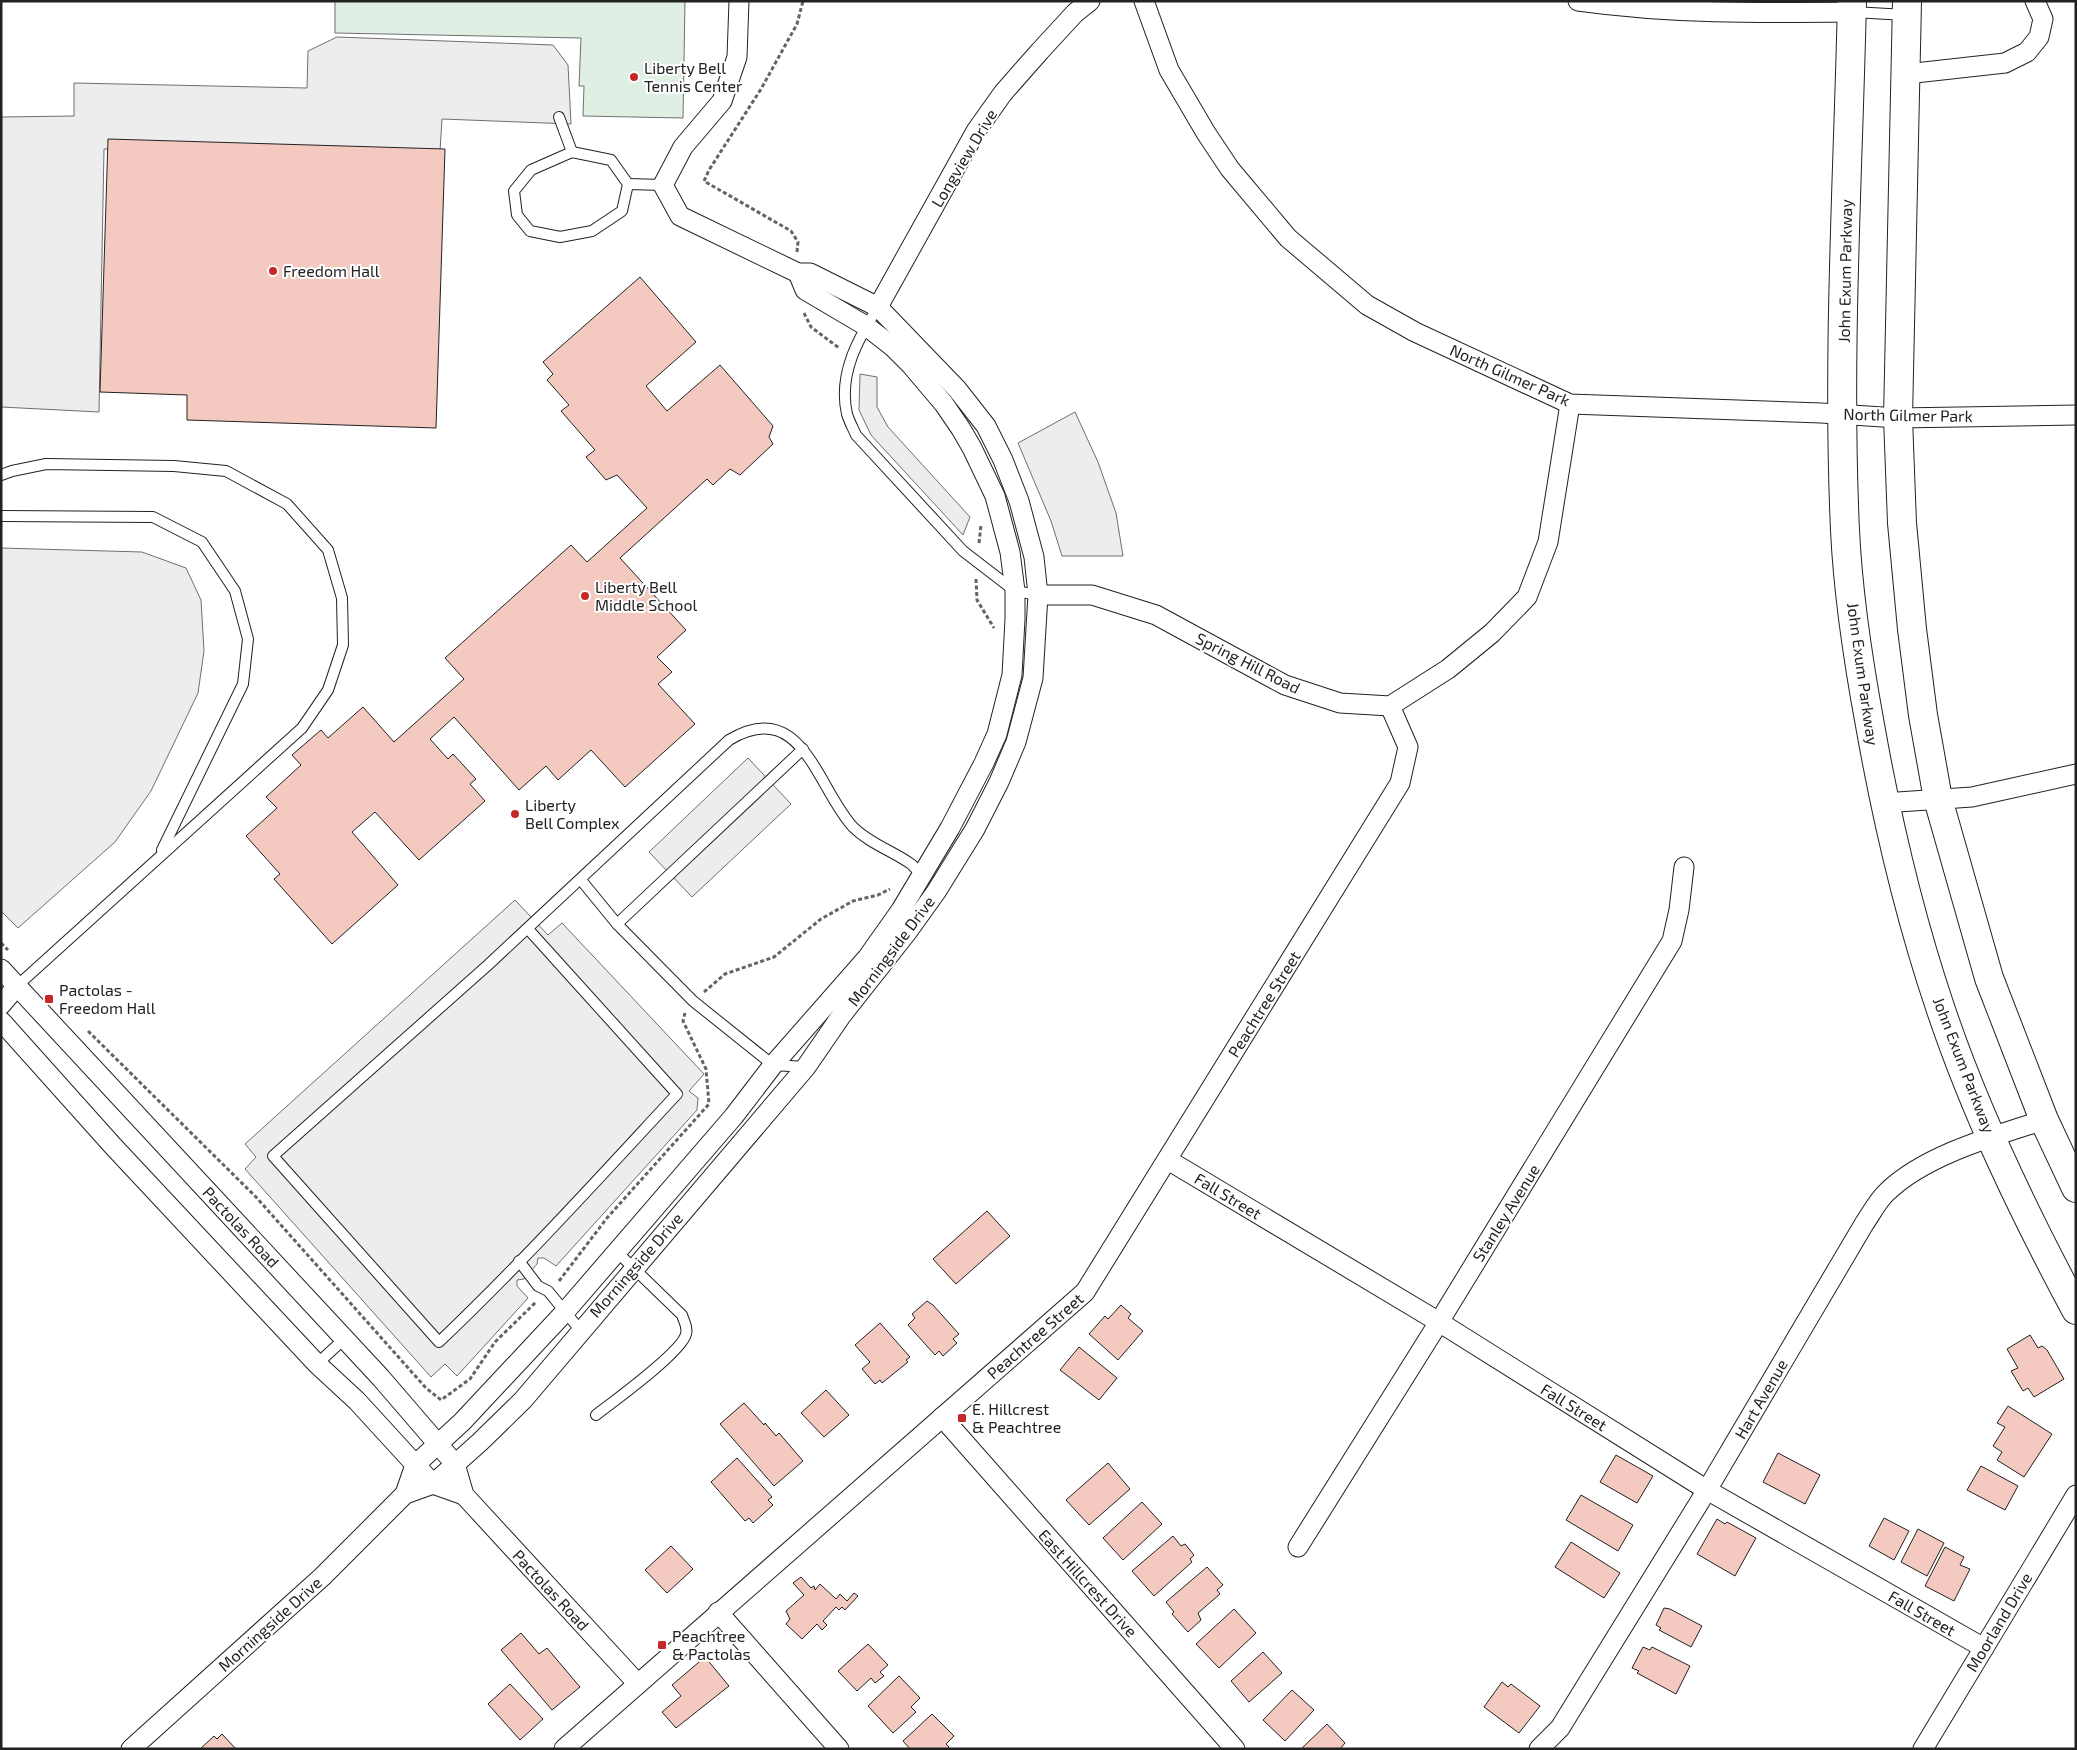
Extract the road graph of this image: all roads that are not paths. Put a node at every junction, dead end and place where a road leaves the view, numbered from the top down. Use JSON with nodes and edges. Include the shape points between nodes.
{"nodes":[{"id":1,"x":739,"y":1,"type":"edge"},
{"id":2,"x":1090,"y":1,"type":"edge"},
{"id":3,"x":1144,"y":1,"type":"edge"},
{"id":4,"x":1578,"y":1,"type":"edge"},
{"id":5,"x":2035,"y":1,"type":"edge"},
{"id":6,"x":1852,"y":6,"type":"edge"},
{"id":7,"x":1908,"y":8,"type":"edge"},
{"id":8,"x":1906,"y":74,"type":"junction"},
{"id":9,"x":559,"y":118,"type":"dead end"},
{"id":10,"x":572,"y":152,"type":"junction"},
{"id":11,"x":628,"y":184,"type":"junction"},
{"id":12,"x":663,"y":185,"type":"junction"},
{"id":13,"x":798,"y":274,"type":"junction"},
{"id":14,"x":878,"y":306,"type":"junction"},
{"id":15,"x":866,"y":326,"type":"junction"},
{"id":16,"x":1570,"y":404,"type":"junction"},
{"id":17,"x":1842,"y":414,"type":"junction"},
{"id":18,"x":2076,"y":415,"type":"edge"},
{"id":19,"x":1898,"y":418,"type":"junction"},
{"id":20,"x":1,"y":475,"type":"edge"},
{"id":21,"x":1,"y":516,"type":"edge"},
{"id":22,"x":1015,"y":591,"type":"junction"},
{"id":23,"x":1038,"y":595,"type":"junction"},
{"id":24,"x":1390,"y":706,"type":"junction"},
{"id":25,"x":803,"y":749,"type":"junction"},
{"id":26,"x":2076,"y":774,"type":"edge"},
{"id":27,"x":1938,"y":799,"type":"junction"},
{"id":28,"x":1884,"y":803,"type":"junction"},
{"id":29,"x":160,"y":856,"type":"junction"},
{"id":30,"x":1684,"y":867,"type":"dead end"},
{"id":31,"x":921,"y":876,"type":"junction"},
{"id":32,"x":582,"y":880,"type":"junction"},
{"id":33,"x":936,"y":892,"type":"junction"},
{"id":34,"x":617,"y":924,"type":"junction"},
{"id":35,"x":528,"y":929,"type":"junction"},
{"id":36,"x":1,"y":969,"type":"edge"},
{"id":37,"x":17,"y":986,"type":"junction"},
{"id":38,"x":1,"y":1005,"type":"edge"},
{"id":39,"x":1,"y":1021,"type":"edge"},
{"id":40,"x":773,"y":1065,"type":"junction"},
{"id":41,"x":806,"y":1067,"type":"junction"},
{"id":42,"x":2044,"y":1120,"type":"junction"},
{"id":43,"x":1992,"y":1136,"type":"junction"},
{"id":44,"x":1168,"y":1160,"type":"junction"},
{"id":45,"x":2076,"y":1188,"type":"edge"},
{"id":46,"x":617,"y":1252,"type":"junction"},
{"id":47,"x":519,"y":1261,"type":"junction"},
{"id":48,"x":634,"y":1268,"type":"junction"},
{"id":49,"x":2076,"y":1310,"type":"edge"},
{"id":50,"x":564,"y":1313,"type":"junction"},
{"id":51,"x":1439,"y":1322,"type":"junction"},
{"id":52,"x":581,"y":1331,"type":"junction"},
{"id":53,"x":344,"y":1339,"type":"junction"},
{"id":54,"x":317,"y":1364,"type":"junction"},
{"id":55,"x":596,"y":1415,"type":"dead end"},
{"id":56,"x":942,"y":1418,"type":"junction"},
{"id":57,"x":438,"y":1444,"type":"junction"},
{"id":58,"x":455,"y":1464,"type":"junction"},
{"id":59,"x":416,"y":1465,"type":"junction"},
{"id":60,"x":433,"y":1484,"type":"junction"},
{"id":61,"x":1707,"y":1490,"type":"junction"},
{"id":62,"x":405,"y":1494,"type":"junction"},
{"id":63,"x":464,"y":1495,"type":"junction"},
{"id":64,"x":2076,"y":1495,"type":"edge"},
{"id":65,"x":1298,"y":1547,"type":"dead end"},
{"id":66,"x":718,"y":1612,"type":"junction"},
{"id":67,"x":1984,"y":1648,"type":"junction"},
{"id":68,"x":638,"y":1684,"type":"junction"},
{"id":69,"x":130,"y":1749,"type":"edge"},
{"id":70,"x":564,"y":1749,"type":"edge"},
{"id":71,"x":839,"y":1749,"type":"edge"},
{"id":72,"x":1235,"y":1749,"type":"edge"},
{"id":73,"x":1539,"y":1749,"type":"edge"},
{"id":74,"x":1923,"y":1749,"type":"edge"}],
"edges":[{"from":1,"to":12,"type":"street","via":[[737,56],[722,101],[683,147]]},
{"from":2,"to":14,"type":"street","name":"Longview Drive","via":[[1075,13],[1003,93],[976,131]]},
{"from":3,"to":16,"type":"street","name":"North Gilmer Park","via":[[1169,70],[1206,134],[1230,169],[1288,238],[1367,305],[1415,332]]},
{"from":4,"to":6,"type":"street","via":[[1663,11],[1756,14]]},
{"from":5,"to":8,"type":"street","via":[[2043,19],[2039,37],[2027,52],[2006,63]]},
{"from":6,"to":7,"type":"lane"},
{"from":6,"to":17,"type":"main road","name":"John Exum Parkway"},
{"from":7,"to":8,"type":"main road"},
{"from":8,"to":19,"type":"main road"},
{"from":9,"to":10,"type":"lane"},
{"from":10,"to":11,"type":"lane","via":[[611,160]]},
{"from":10,"to":11,"type":"lane","via":[[531,170],[514,191],[517,215],[530,231],[560,237],[592,231],[622,212]]},
{"from":11,"to":12,"type":"lane"},
{"from":12,"to":13,"type":"street","via":[[680,216]]},
{"from":13,"to":14,"type":"street","via":[[810,273]]},
{"from":13,"to":15,"type":"street","name":"Morningside Drive","via":[[805,290]]},
{"from":14,"to":15,"type":"lane"},
{"from":14,"to":23,"type":"street","name":"Morningside Drive","via":[[957,389],[986,426],[1019,500],[1034,557]]},
{"from":15,"to":22,"type":"street","name":"Morningside Drive","via":[[917,372],[944,404],[972,448],[995,496],[1004,525]]},
{"from":15,"to":22,"type":"lane","via":[[852,352],[845,387],[847,414],[856,435],[963,551]]},
{"from":16,"to":17,"type":"street","name":"North Gilmer Park"},
{"from":16,"to":24,"type":"street","via":[[1548,542],[1527,597],[1448,669]]},
{"from":17,"to":19,"type":"street","name":"North Gilmer Park"},
{"from":17,"to":28,"type":"main road","name":"John Exum Parkway","via":[[1845,533],[1856,649]]},
{"from":18,"to":19,"type":"street","name":"North Gilmer Park"},
{"from":19,"to":27,"type":"main road","via":[[1902,523],[1912,629]]},
{"from":20,"to":29,"type":"lane","via":[[46,464],[174,466],[226,471],[287,504],[328,550],[342,598],[343,645],[328,690],[302,728]]},
{"from":21,"to":29,"type":"lane","via":[[153,517],[202,542],[235,591],[248,639],[243,684]]},
{"from":22,"to":23,"type":"lane"},
{"from":22,"to":31,"type":"street","name":"Morningside Drive","via":[[1012,675],[997,734],[971,788]]},
{"from":23,"to":24,"type":"street","name":"Spring Hill Road","via":[[1092,595],[1156,615],[1286,685],[1340,703]]},
{"from":23,"to":33,"type":"street","name":"Morningside Drive","via":[[1033,678],[1016,742],[975,829]]},
{"from":24,"to":44,"type":"street","name":"Peachtree Street","via":[[1408,747],[1400,783]]},
{"from":25,"to":31,"type":"lane","via":[[854,828],[913,865]]},
{"from":25,"to":32,"type":"lane","via":[[787,734],[774,730],[745,731],[729,740]]},
{"from":25,"to":34,"type":"lane"},
{"from":26,"to":27,"type":"street","via":[[1972,796]]},
{"from":27,"to":28,"type":"street"},
{"from":27,"to":42,"type":"main road","via":[[1989,978]]},
{"from":28,"to":43,"type":"main road","name":"John Exum Parkway","via":[[1912,915],[1940,1008]]},
{"from":29,"to":37,"type":"lane"},
{"from":30,"to":51,"type":"street","name":"Stanley Avenue","via":[[1672,941]]},
{"from":31,"to":33,"type":"lane"},
{"from":31,"to":40,"type":"street","name":"Morningside Drive","via":[[867,958]]},
{"from":32,"to":34,"type":"lane"},
{"from":32,"to":35,"type":"lane"},
{"from":33,"to":41,"type":"street","name":"Morningside Drive"},
{"from":34,"to":40,"type":"lane","via":[[693,1001]]},
{"from":35,"to":47,"type":"lane","via":[[677,1094]]},
{"from":35,"to":47,"type":"lane","via":[[273,1156],[439,1342]]},
{"from":36,"to":37,"type":"street","name":"Pactolas Road"},
{"from":37,"to":38,"type":"street"},
{"from":37,"to":53,"type":"street","name":"Pactolas Road"},
{"from":39,"to":54,"type":"street","name":"Pactolas Road","via":[[112,1146]]},
{"from":40,"to":41,"type":"lane"},
{"from":40,"to":46,"type":"street","name":"Morningside Drive","via":[[734,1116]]},
{"from":41,"to":48,"type":"street","name":"Morningside Drive"},
{"from":42,"to":43,"type":"street","name":"Hart Avenue"},
{"from":42,"to":45,"type":"main road"},
{"from":43,"to":49,"type":"main road","name":"John Exum Parkway","via":[[2031,1226]]},
{"from":43,"to":61,"type":"street","name":"Hart Avenue","via":[[1914,1172],[1886,1192]]},
{"from":44,"to":51,"type":"street","name":"Fall Street"},
{"from":44,"to":56,"type":"street","name":"Peachtree Street","via":[[1085,1292]]},
{"from":46,"to":48,"type":"lane"},
{"from":46,"to":50,"type":"street","name":"Morningside Drive"},
{"from":47,"to":50,"type":"lane"},
{"from":48,"to":52,"type":"street","name":"Morningside Drive"},
{"from":48,"to":55,"type":"lane","via":[[682,1315],[687,1326],[686,1336],[676,1350]]},
{"from":50,"to":52,"type":"lane"},
{"from":50,"to":57,"type":"street","name":"Morningside Drive"},
{"from":51,"to":61,"type":"street","name":"Fall Street"},
{"from":51,"to":65,"type":"street","name":"Stanley Avenue"},
{"from":52,"to":58,"type":"street","name":"Morningside Drive","via":[[523,1400]]},
{"from":53,"to":54,"type":"lane"},
{"from":53,"to":57,"type":"street","name":"Pactolas Road"},
{"from":54,"to":59,"type":"street","name":"Pactolas Road","via":[[357,1401]]},
{"from":56,"to":66,"type":"street","name":"Peachtree Street"},
{"from":56,"to":72,"type":"street","name":"East Hillcrest Drive"},
{"from":57,"to":58,"type":"street","name":"Pactolas Road"},
{"from":57,"to":59,"type":"street","name":"Morningside Drive"},
{"from":58,"to":60,"type":"street","name":"Morningside Drive"},
{"from":58,"to":63,"type":"street","name":"Pactolas Road"},
{"from":59,"to":60,"type":"street","name":"Pactolas Road"},
{"from":59,"to":62,"type":"street","name":"Morningside Drive"},
{"from":60,"to":62,"type":"street","name":"Morningside Drive"},
{"from":60,"to":63,"type":"street","name":"Pactolas Road"},
{"from":61,"to":67,"type":"street","name":"Fall Street"},
{"from":61,"to":73,"type":"street","name":"Hart Avenue","via":[[1560,1728]]},
{"from":62,"to":69,"type":"street","name":"Morningside Drive","via":[[322,1577]]},
{"from":63,"to":68,"type":"street","name":"Pactolas Road"},
{"from":64,"to":67,"type":"street","name":"Moorland Drive"},
{"from":66,"to":68,"type":"street","name":"Peachtree Street"},
{"from":66,"to":71,"type":"street"},
{"from":67,"to":74,"type":"street","name":"Moorland Drive"},
{"from":68,"to":70,"type":"street","name":"Peachtree Street"}]}
